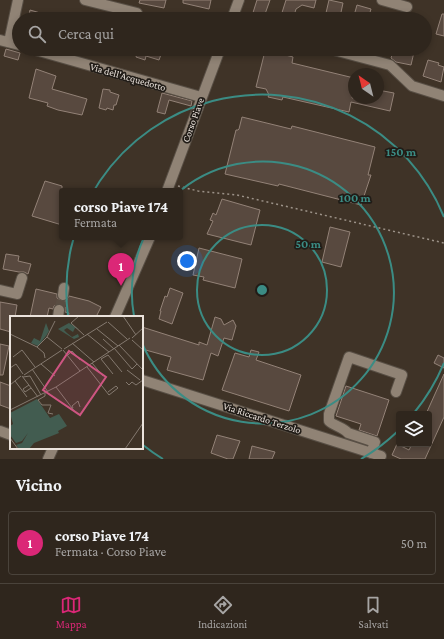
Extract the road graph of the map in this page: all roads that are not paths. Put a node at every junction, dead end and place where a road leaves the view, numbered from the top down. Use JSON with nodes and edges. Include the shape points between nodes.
{"nodes":[{"id":1,"x":18,"y":0,"type":"edge"},
{"id":2,"x":85,"y":0,"type":"edge"},
{"id":3,"x":239,"y":0,"type":"edge"},
{"id":4,"x":382,"y":0,"type":"edge"},
{"id":5,"x":407,"y":7,"type":"dead end"},
{"id":6,"x":15,"y":12,"type":"edge"},
{"id":7,"x":133,"y":12,"type":"edge"},
{"id":8,"x":235,"y":12,"type":"edge"},
{"id":9,"x":12,"y":29,"type":"edge"},
{"id":10,"x":9,"y":43,"type":"edge"},
{"id":11,"x":57,"y":56,"type":"edge"},
{"id":12,"x":217,"y":56,"type":"edge"},
{"id":13,"x":356,"y":56,"type":"edge"},
{"id":14,"x":444,"y":96,"type":"edge"},
{"id":15,"x":201,"y":97,"type":"junction"},
{"id":16,"x":168,"y":187,"type":"edge"},
{"id":17,"x":149,"y":240,"type":"edge"},
{"id":18,"x":22,"y":278,"type":"dead end"},
{"id":19,"x":0,"y":290,"type":"edge"},
{"id":20,"x":115,"y":316,"type":"edge"},
{"id":21,"x":143,"y":380,"type":"edge"},
{"id":22,"x":396,"y":392,"type":"dead end"},
{"id":23,"x":0,"y":431,"type":"edge"},
{"id":24,"x":10,"y":435,"type":"edge"},
{"id":25,"x":52,"y":449,"type":"edge"},
{"id":26,"x":371,"y":453,"type":"junction"},
{"id":27,"x":381,"y":456,"type":"dead end"},
{"id":28,"x":48,"y":459,"type":"edge"}],
"edges":[{"from":1,"to":6,"type":"street"},
{"from":2,"to":7,"type":"street"},
{"from":3,"to":8,"type":"street"},
{"from":4,"to":5,"type":"street"},
{"from":9,"to":10,"type":"street"},
{"from":11,"to":15,"type":"street","name":"Via dell'Acquedotto"},
{"from":12,"to":15,"type":"street","name":"Corso Piave"},
{"from":13,"to":14,"type":"street","via":[[390,65],[412,86]]},
{"from":15,"to":16,"type":"street","name":"Corso Piave"},
{"from":17,"to":20,"type":"street"},
{"from":18,"to":19,"type":"street","via":[[17,294]]},
{"from":21,"to":26,"type":"street","name":"Via Riccardo Terzolo"},
{"from":22,"to":26,"type":"street","via":[[402,375],[349,357],[329,414],[329,421],[348,433],[375,442]]},
{"from":23,"to":24,"type":"street"},
{"from":25,"to":28,"type":"street"},
{"from":26,"to":27,"type":"street","name":"Via Riccardo Terzolo"}]}
